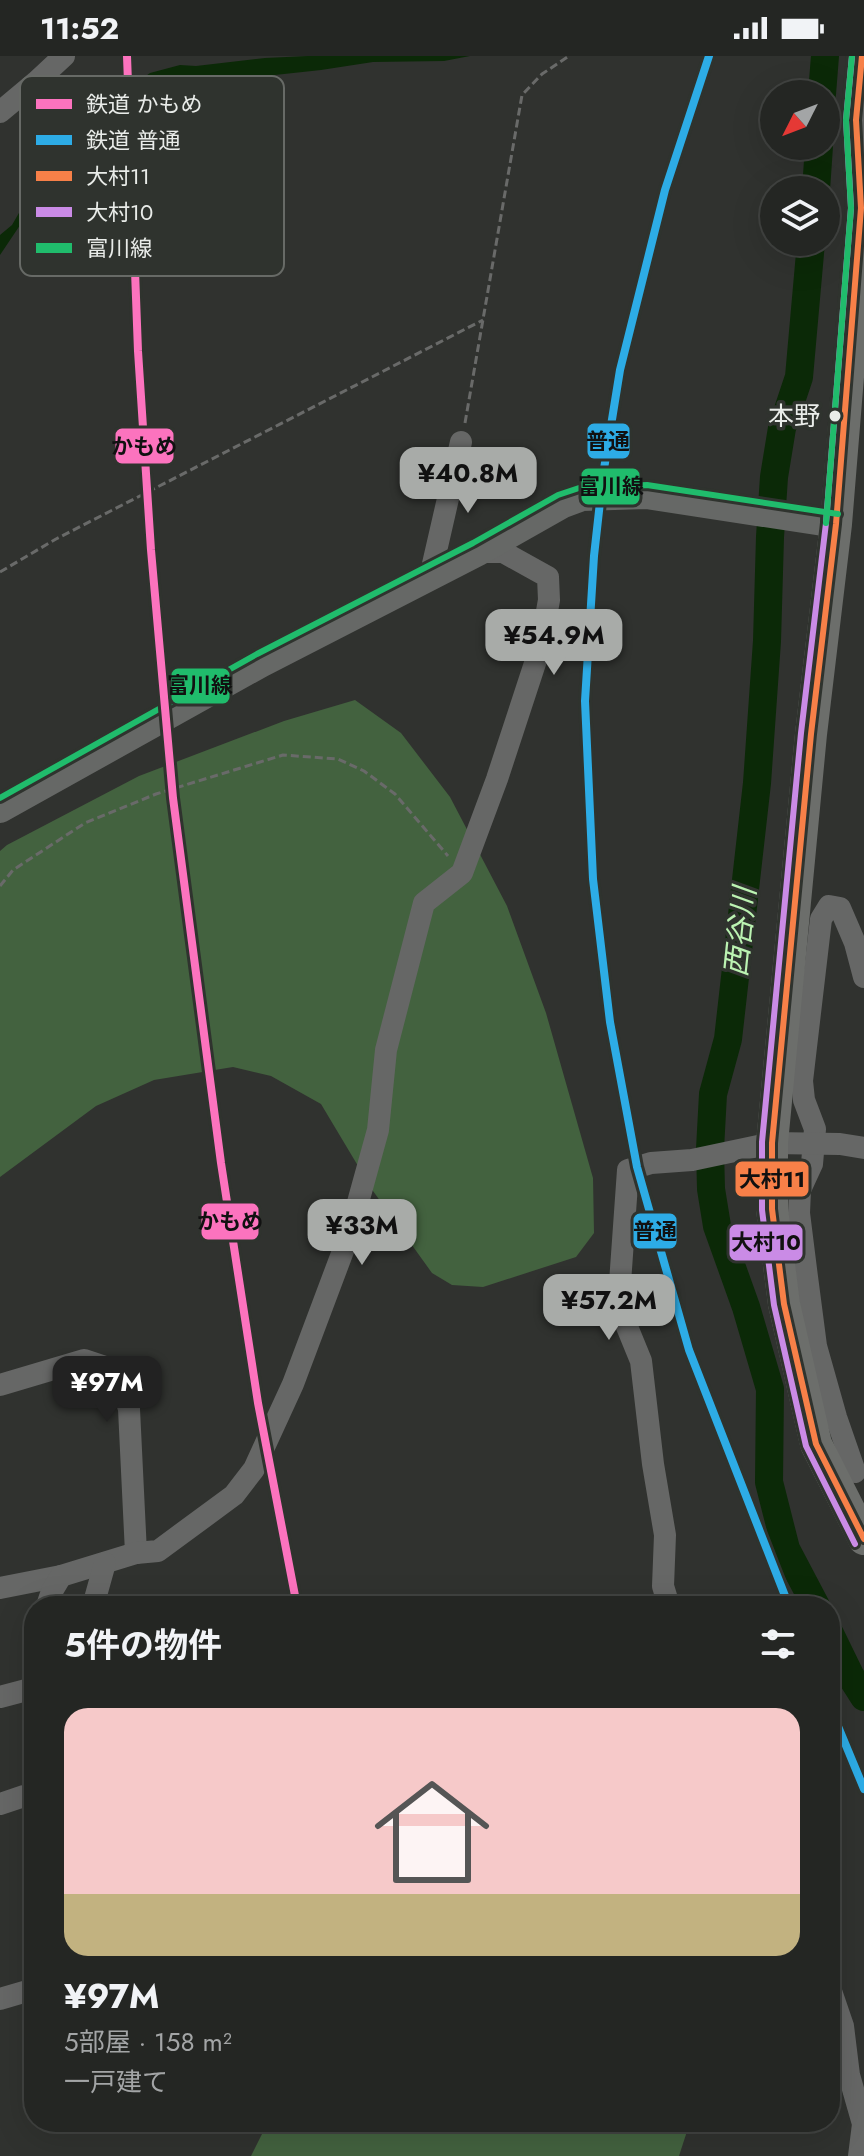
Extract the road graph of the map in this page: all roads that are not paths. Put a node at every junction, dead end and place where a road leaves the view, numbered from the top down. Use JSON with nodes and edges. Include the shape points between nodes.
{"nodes":[{"id":1,"x":64,"y":56,"type":"edge"},
{"id":2,"x":862,"y":56,"type":"edge"},
{"id":3,"x":42,"y":76,"type":"edge"},
{"id":4,"x":20,"y":95,"type":"edge"},
{"id":5,"x":0,"y":112,"type":"edge"},
{"id":6,"x":863,"y":194,"type":"edge"},
{"id":7,"x":461,"y":442,"type":"road end"},
{"id":8,"x":836,"y":524,"type":"junction"},
{"id":9,"x":478,"y":552,"type":"junction"},
{"id":10,"x":430,"y":577,"type":"junction"},
{"id":11,"x":0,"y":809,"type":"edge"},
{"id":12,"x":864,"y":977,"type":"edge"},
{"id":13,"x":772,"y":1143,"type":"junction"},
{"id":14,"x":815,"y":1144,"type":"junction"},
{"id":15,"x":864,"y":1148,"type":"edge"},
{"id":16,"x":0,"y":1385,"type":"edge"},
{"id":17,"x":855,"y":1472,"type":"dead end"},
{"id":18,"x":864,"y":1539,"type":"edge"},
{"id":19,"x":136,"y":1553,"type":"junction"},
{"id":20,"x":105,"y":1563,"type":"junction"},
{"id":21,"x":61,"y":1576,"type":"junction"},
{"id":22,"x":0,"y":1588,"type":"edge"},
{"id":23,"x":50,"y":1596,"type":"edge"},
{"id":24,"x":96,"y":1596,"type":"edge"},
{"id":25,"x":666,"y":1596,"type":"edge"},
{"id":26,"x":24,"y":1691,"type":"edge"},
{"id":27,"x":0,"y":1697,"type":"edge"},
{"id":28,"x":24,"y":1796,"type":"edge"},
{"id":29,"x":0,"y":1804,"type":"edge"},
{"id":30,"x":24,"y":1992,"type":"edge"},
{"id":31,"x":0,"y":1999,"type":"edge"},
{"id":32,"x":840,"y":2017,"type":"edge"},
{"id":33,"x":859,"y":2156,"type":"edge"}],
"edges":[{"from":1,"to":3,"type":"street"},
{"from":2,"to":6,"type":"street","via":[[856,120]]},
{"from":4,"to":5,"type":"street"},
{"from":6,"to":8,"type":"highway"},
{"from":7,"to":10,"type":"street"},
{"from":8,"to":9,"type":"main road","via":[[646,495],[582,497]]},
{"from":8,"to":13,"type":"highway"},
{"from":9,"to":10,"type":"main road"},
{"from":9,"to":19,"type":"street","via":[[503,552],[548,577],[541,645],[462,873],[424,903],[386,1050],[378,1130],[349,1235],[293,1384],[254,1469],[234,1495],[158,1551]]},
{"from":10,"to":11,"type":"main road","via":[[262,663]]},
{"from":12,"to":14,"type":"street","via":[[840,908],[829,906],[821,919],[802,1081]]},
{"from":13,"to":14,"type":"street"},
{"from":13,"to":18,"type":"highway","via":[[772,1209],[784,1304],[816,1444]]},
{"from":13,"to":25,"type":"street","via":[[628,1170],[619,1297],[641,1361],[665,1535]]},
{"from":14,"to":15,"type":"street"},
{"from":14,"to":17,"type":"street","via":[[800,1190],[799,1213],[816,1346]]},
{"from":16,"to":19,"type":"street","via":[[84,1360],[108,1368],[129,1409]]},
{"from":19,"to":20,"type":"street"},
{"from":20,"to":21,"type":"street"},
{"from":20,"to":24,"type":"street"},
{"from":21,"to":22,"type":"street"},
{"from":21,"to":23,"type":"street"},
{"from":26,"to":27,"type":"street"},
{"from":28,"to":29,"type":"street"},
{"from":30,"to":31,"type":"street"},
{"from":32,"to":33,"type":"street","via":[[863,2124]]}]}
